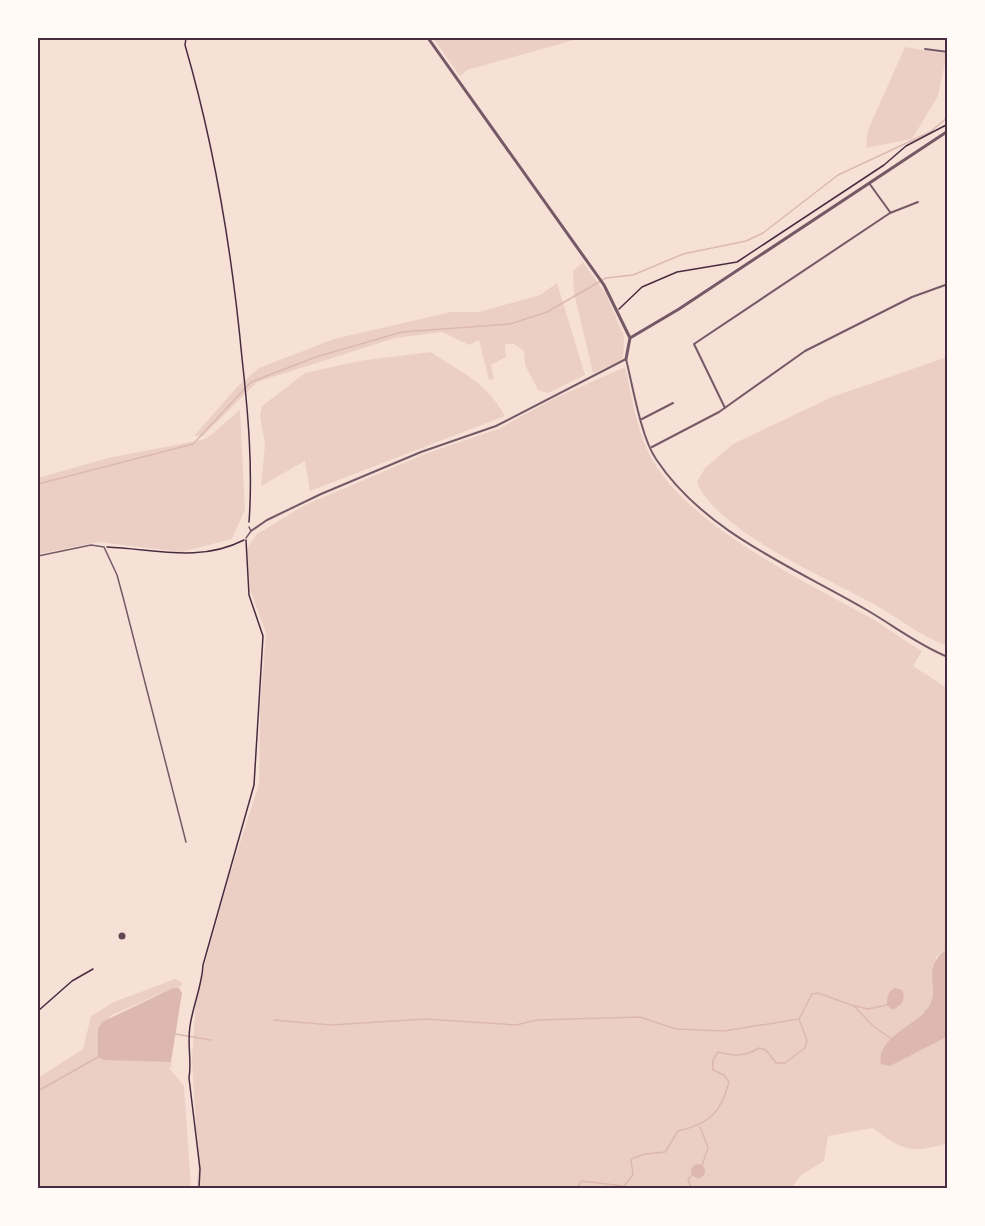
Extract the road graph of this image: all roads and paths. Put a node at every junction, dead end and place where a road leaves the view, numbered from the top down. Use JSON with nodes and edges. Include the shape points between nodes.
{"nodes":[{"id":1,"x":186,"y":38,"type":"edge"},
{"id":2,"x":428,"y":38,"type":"edge"},
{"id":3,"x":926,"y":49,"type":"dead end"},
{"id":4,"x":948,"y":52,"type":"edge"},
{"id":5,"x":948,"y":124,"type":"edge"},
{"id":6,"x":948,"y":131,"type":"edge"},
{"id":7,"x":868,"y":183,"type":"junction"},
{"id":8,"x":918,"y":202,"type":"dead end"},
{"id":9,"x":890,"y":213,"type":"junction"},
{"id":10,"x":948,"y":284,"type":"edge"},
{"id":11,"x":618,"y":310,"type":"junction"},
{"id":12,"x":630,"y":338,"type":"junction"},
{"id":13,"x":626,"y":359,"type":"junction"},
{"id":14,"x":673,"y":403,"type":"dead end"},
{"id":15,"x":725,"y":408,"type":"junction"},
{"id":16,"x":642,"y":419,"type":"junction"},
{"id":17,"x":651,"y":447,"type":"junction"},
{"id":18,"x":249,"y":527,"type":"joint"},
{"id":19,"x":252,"y":531,"type":"junction"},
{"id":20,"x":246,"y":538,"type":"junction"},
{"id":21,"x":104,"y":547,"type":"junction"},
{"id":22,"x":38,"y":556,"type":"edge"},
{"id":23,"x":948,"y":657,"type":"edge"},
{"id":24,"x":186,"y":842,"type":"dead end"},
{"id":25,"x":93,"y":969,"type":"dead end"},
{"id":26,"x":38,"y":1011,"type":"edge"},
{"id":27,"x":199,"y":1188,"type":"edge"}],
"edges":[{"from":1,"to":18,"type":"path","via":[[222,193],[246,392]]},
{"from":2,"to":11,"type":"street"},
{"from":3,"to":4,"type":"street"},
{"from":5,"to":11,"type":"path","via":[[906,146],[884,165],[737,262],[677,272],[642,287]]},
{"from":6,"to":7,"type":"street"},
{"from":7,"to":9,"type":"street"},
{"from":7,"to":12,"type":"street"},
{"from":8,"to":9,"type":"street"},
{"from":9,"to":15,"type":"street","via":[[694,344]]},
{"from":10,"to":15,"type":"street","via":[[912,297],[805,351]]},
{"from":11,"to":12,"type":"street"},
{"from":12,"to":13,"type":"street"},
{"from":13,"to":16,"type":"street"},
{"from":13,"to":19,"type":"street","via":[[496,426],[321,494]]},
{"from":14,"to":16,"type":"street"},
{"from":15,"to":17,"type":"street"},
{"from":16,"to":17,"type":"street"},
{"from":17,"to":23,"type":"street","via":[[677,487],[727,529],[928,649]]},
{"from":18,"to":19,"type":"lane"},
{"from":19,"to":20,"type":"lane"},
{"from":20,"to":21,"type":"path","via":[[208,553],[181,555]]},
{"from":20,"to":27,"type":"path","via":[[249,595],[262,636],[254,785],[202,965],[202,981],[190,1027],[189,1078]]},
{"from":21,"to":22,"type":"lane","via":[[91,545]]},
{"from":21,"to":24,"type":"lane","via":[[120,586]]},
{"from":25,"to":26,"type":"path","via":[[72,981]]}]}
